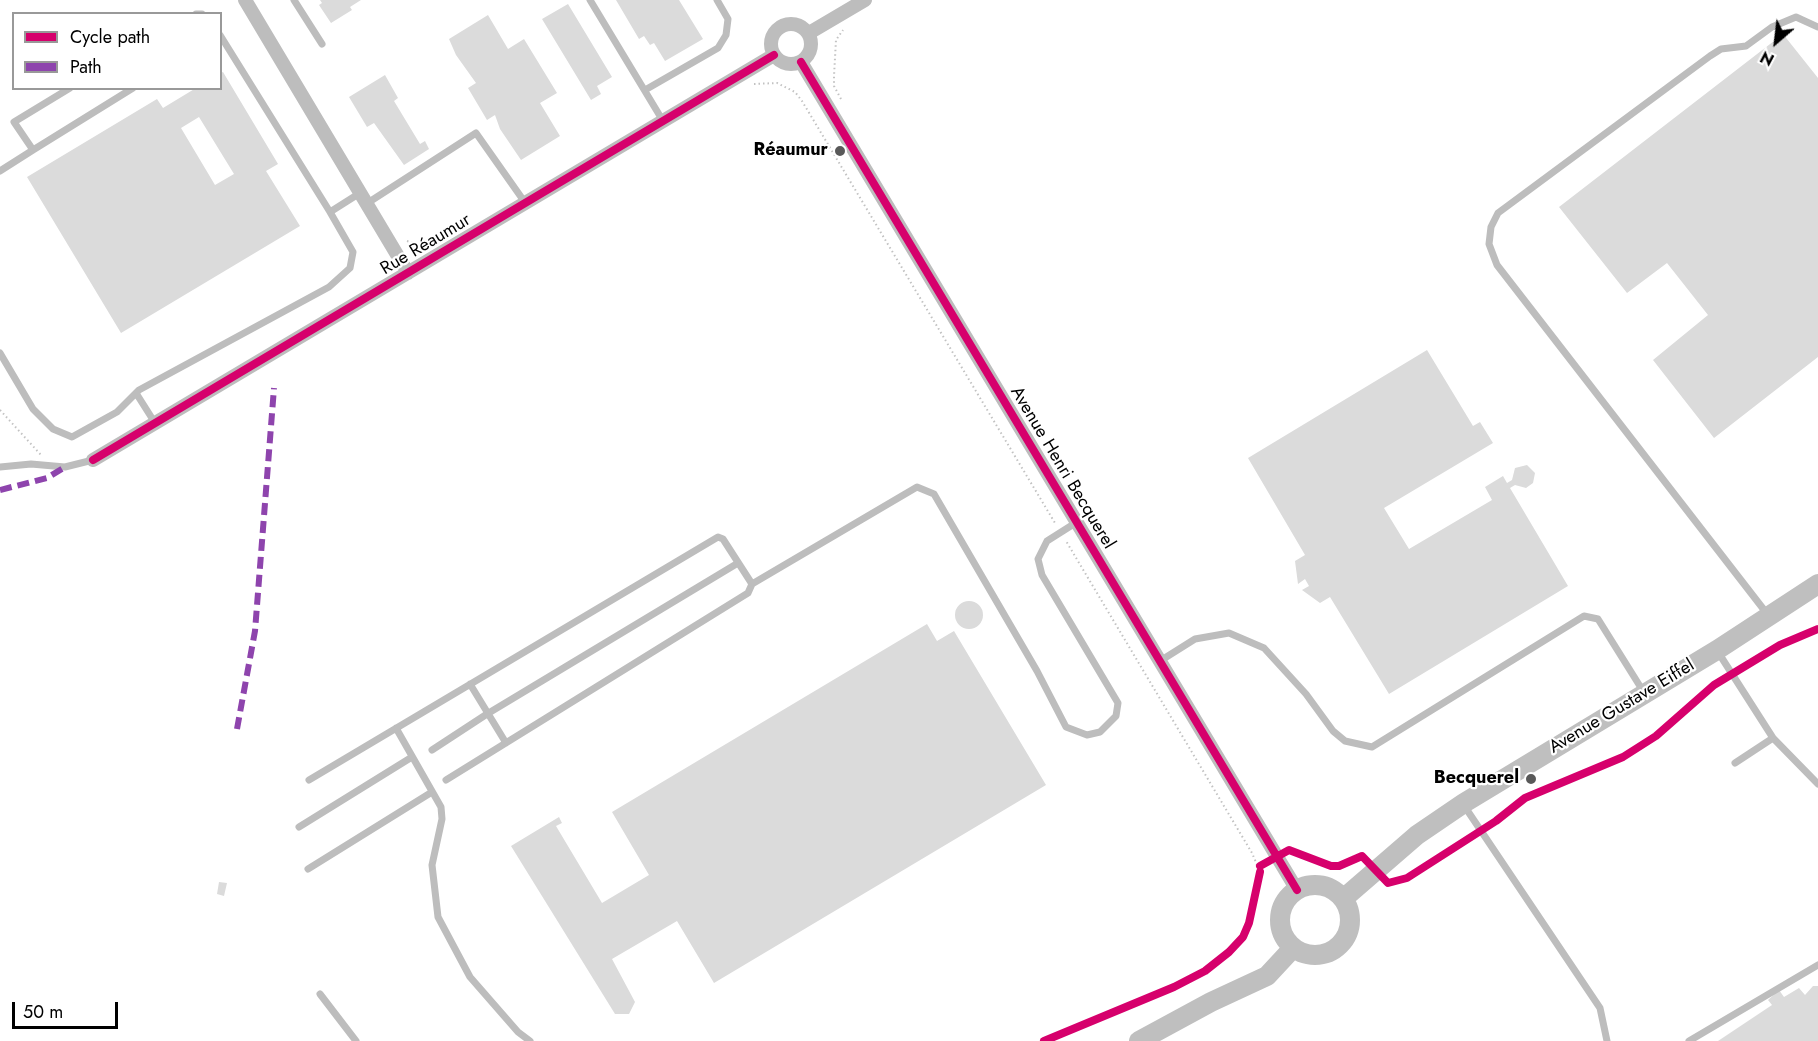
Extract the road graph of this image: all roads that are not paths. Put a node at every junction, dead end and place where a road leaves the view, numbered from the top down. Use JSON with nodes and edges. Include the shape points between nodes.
{"nodes":[{"id":1,"x":245,"y":0,"type":"edge"},
{"id":2,"x":294,"y":0,"type":"edge"},
{"id":3,"x":590,"y":0,"type":"edge"},
{"id":4,"x":717,"y":0,"type":"edge"},
{"id":5,"x":864,"y":0,"type":"edge"},
{"id":6,"x":1818,"y":27,"type":"edge"},
{"id":7,"x":809,"y":33,"type":"junction"},
{"id":8,"x":222,"y":37,"type":"edge"},
{"id":9,"x":322,"y":44,"type":"dead end"},
{"id":10,"x":774,"y":55,"type":"junction"},
{"id":11,"x":801,"y":62,"type":"junction"},
{"id":12,"x":67,"y":90,"type":"edge"},
{"id":13,"x":130,"y":90,"type":"edge"},
{"id":14,"x":645,"y":90,"type":"junction"},
{"id":15,"x":663,"y":121,"type":"junction"},
{"id":16,"x":33,"y":150,"type":"junction"},
{"id":17,"x":0,"y":171,"type":"edge"},
{"id":18,"x":363,"y":198,"type":"junction"},
{"id":19,"x":526,"y":204,"type":"junction"},
{"id":20,"x":330,"y":212,"type":"junction"},
{"id":21,"x":408,"y":273,"type":"junction"},
{"id":22,"x":0,"y":353,"type":"edge"},
{"id":23,"x":136,"y":393,"type":"junction"},
{"id":24,"x":155,"y":423,"type":"junction"},
{"id":25,"x":93,"y":460,"type":"joint"},
{"id":26,"x":0,"y":467,"type":"edge"},
{"id":27,"x":1077,"y":522,"type":"junction"},
{"id":28,"x":738,"y":562,"type":"junction"},
{"id":29,"x":752,"y":584,"type":"junction"},
{"id":30,"x":1818,"y":584,"type":"edge"},
{"id":31,"x":1769,"y":616,"type":"junction"},
{"id":32,"x":1717,"y":650,"type":"junction"},
{"id":33,"x":1161,"y":661,"type":"junction"},
{"id":34,"x":470,"y":684,"type":"junction"},
{"id":35,"x":1644,"y":694,"type":"junction"},
{"id":36,"x":488,"y":714,"type":"junction"},
{"id":37,"x":396,"y":728,"type":"junction"},
{"id":38,"x":1773,"y":738,"type":"junction"},
{"id":39,"x":506,"y":743,"type":"junction"},
{"id":40,"x":432,"y":750,"type":"dead end"},
{"id":41,"x":412,"y":757,"type":"junction"},
{"id":42,"x":1735,"y":763,"type":"dead end"},
{"id":43,"x":309,"y":780,"type":"dead end"},
{"id":44,"x":446,"y":780,"type":"dead end"},
{"id":45,"x":1818,"y":784,"type":"edge"},
{"id":46,"x":432,"y":792,"type":"junction"},
{"id":47,"x":1462,"y":804,"type":"junction"},
{"id":48,"x":299,"y":827,"type":"dead end"},
{"id":49,"x":308,"y":869,"type":"dead end"},
{"id":50,"x":1297,"y":890,"type":"junction"},
{"id":51,"x":1343,"y":899,"type":"junction"},
{"id":52,"x":1293,"y":948,"type":"junction"},
{"id":53,"x":1818,"y":965,"type":"edge"},
{"id":54,"x":320,"y":994,"type":"dead end"},
{"id":55,"x":356,"y":1041,"type":"edge"},
{"id":56,"x":530,"y":1041,"type":"edge"},
{"id":57,"x":1139,"y":1041,"type":"edge"},
{"id":58,"x":1607,"y":1041,"type":"edge"},
{"id":59,"x":1689,"y":1041,"type":"edge"}],
"edges":[{"from":1,"to":18,"type":"street","name":"Rue Réaumur"},
{"from":2,"to":9,"type":"lane"},
{"from":3,"to":14,"type":"lane"},
{"from":4,"to":14,"type":"lane","via":[[728,19],[726,35],[718,48]]},
{"from":5,"to":7,"type":"street"},
{"from":6,"to":31,"type":"lane","via":[[1796,17],[1772,27],[1746,46],[1721,49],[1710,56],[1498,213],[1489,244],[1497,265]]},
{"from":7,"to":10,"type":"street","via":[[799,25],[781,26],[771,42]]},
{"from":7,"to":11,"type":"street","via":[[812,46]]},
{"from":8,"to":20,"type":"lane"},
{"from":10,"to":11,"type":"street","via":[[789,64]]},
{"from":10,"to":15,"type":"street","name":"Rue Réaumur"},
{"from":11,"to":27,"type":"street","name":"Avenue Henri Becquerel"},
{"from":12,"to":16,"type":"lane","via":[[14,122]]},
{"from":13,"to":16,"type":"lane"},
{"from":14,"to":15,"type":"lane"},
{"from":15,"to":19,"type":"street","name":"Rue Réaumur"},
{"from":16,"to":17,"type":"lane"},
{"from":18,"to":19,"type":"lane","via":[[476,133]]},
{"from":18,"to":20,"type":"lane"},
{"from":18,"to":21,"type":"street","name":"Rue Réaumur"},
{"from":19,"to":21,"type":"street","name":"Rue Réaumur"},
{"from":20,"to":23,"type":"lane","via":[[353,252],[350,268],[329,287]]},
{"from":21,"to":24,"type":"street","name":"Rue Réaumur"},
{"from":22,"to":23,"type":"lane","via":[[33,408],[53,429],[72,437],[117,412]]},
{"from":23,"to":24,"type":"lane"},
{"from":24,"to":25,"type":"street","name":"Rue Réaumur"},
{"from":25,"to":26,"type":"lane","via":[[65,467]]},
{"from":27,"to":29,"type":"lane","via":[[1047,541],[1038,559],[1042,575],[1118,703],[1110,724],[1088,735],[1066,728],[934,494],[926,490],[917,488]]},
{"from":27,"to":33,"type":"street","name":"Avenue Henri Becquerel"},
{"from":28,"to":29,"type":"lane"},
{"from":28,"to":34,"type":"lane","via":[[718,537]]},
{"from":28,"to":36,"type":"lane"},
{"from":29,"to":39,"type":"lane","via":[[748,593]]},
{"from":30,"to":31,"type":"street","name":"Avenue Gustave Eiffel"},
{"from":31,"to":32,"type":"street","name":"Avenue Gustave Eiffel"},
{"from":32,"to":35,"type":"street","name":"Avenue Gustave Eiffel"},
{"from":32,"to":38,"type":"lane"},
{"from":33,"to":35,"type":"lane","via":[[1195,639],[1229,633],[1264,648],[1345,741],[1372,747],[1584,616],[1598,619]]},
{"from":33,"to":50,"type":"street","name":"Avenue Henri Becquerel"},
{"from":34,"to":36,"type":"lane"},
{"from":34,"to":37,"type":"lane"},
{"from":35,"to":47,"type":"street","name":"Avenue Gustave Eiffel"},
{"from":36,"to":39,"type":"lane"},
{"from":36,"to":40,"type":"lane"},
{"from":37,"to":41,"type":"lane"},
{"from":37,"to":43,"type":"lane"},
{"from":38,"to":42,"type":"lane"},
{"from":38,"to":45,"type":"lane"},
{"from":39,"to":44,"type":"lane"},
{"from":41,"to":46,"type":"lane"},
{"from":41,"to":48,"type":"lane"},
{"from":46,"to":49,"type":"lane"},
{"from":46,"to":56,"type":"lane","via":[[441,807],[442,819],[432,866],[438,917],[470,977]]},
{"from":47,"to":51,"type":"street","name":"Avenue Gustave Eiffel","via":[[1417,835]]},
{"from":47,"to":58,"type":"lane","via":[[1600,1008]]},
{"from":50,"to":51,"type":"street","via":[[1317,885]]},
{"from":50,"to":52,"type":"street","via":[[1283,907],[1280,918]]},
{"from":51,"to":52,"type":"street","via":[[1350,920],[1348,931],[1335,949],[1314,955]]},
{"from":52,"to":57,"type":"street","via":[[1267,976]]},
{"from":53,"to":59,"type":"lane"},
{"from":54,"to":55,"type":"lane"}]}
